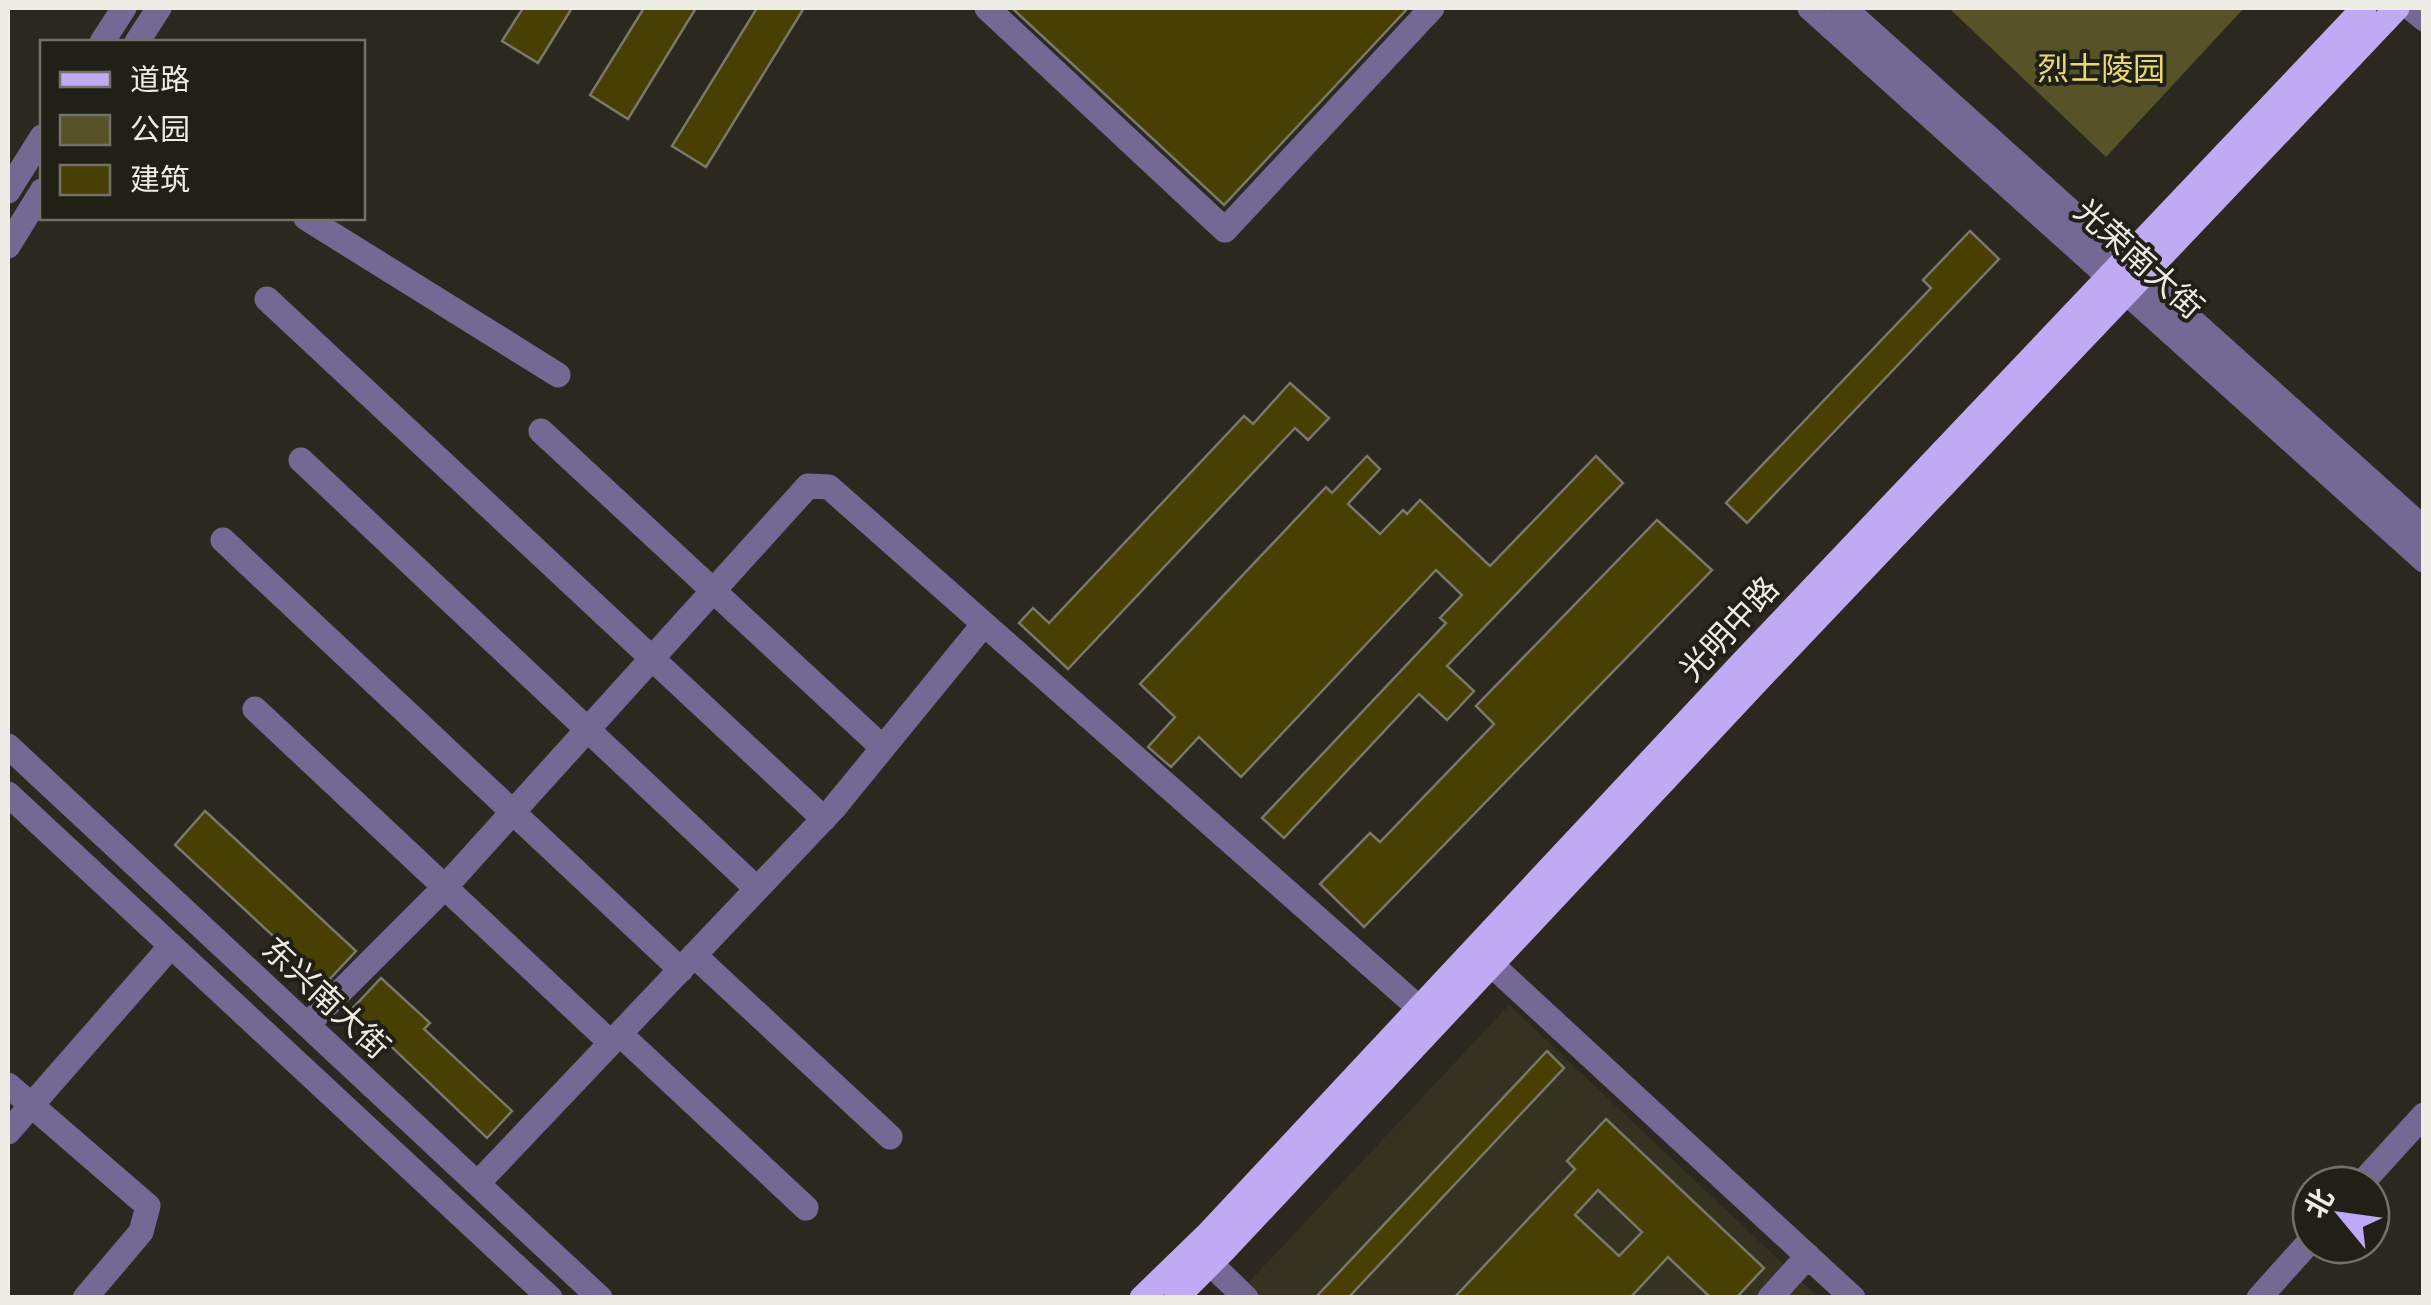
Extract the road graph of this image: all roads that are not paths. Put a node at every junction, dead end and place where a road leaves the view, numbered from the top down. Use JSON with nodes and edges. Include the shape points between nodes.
{"nodes":[{"id":1,"x":124,"y":8,"type":"edge"},
{"id":2,"x":159,"y":8,"type":"edge"},
{"id":3,"x":987,"y":8,"type":"edge"},
{"id":4,"x":1432,"y":8,"type":"edge"},
{"id":5,"x":1810,"y":8,"type":"edge"},
{"id":6,"x":1844,"y":8,"type":"edge"},
{"id":7,"x":2364,"y":8,"type":"edge"},
{"id":8,"x":2397,"y":8,"type":"edge"},
{"id":9,"x":2411,"y":8,"type":"edge"},
{"id":10,"x":2424,"y":20,"type":"edge"},
{"id":11,"x":103,"y":40,"type":"edge"},
{"id":12,"x":138,"y":40,"type":"edge"},
{"id":13,"x":40,"y":140,"type":"edge"},
{"id":14,"x":8,"y":191,"type":"edge"},
{"id":15,"x":40,"y":195,"type":"edge"},
{"id":16,"x":309,"y":220,"type":"edge"},
{"id":17,"x":8,"y":246,"type":"edge"},
{"id":18,"x":2125,"y":276,"type":"junction"},
{"id":19,"x":268,"y":299,"type":"dead end"},
{"id":20,"x":558,"y":375,"type":"dead end"},
{"id":21,"x":541,"y":430,"type":"dead end"},
{"id":22,"x":301,"y":460,"type":"dead end"},
{"id":23,"x":2424,"y":529,"type":"edge"},
{"id":24,"x":224,"y":540,"type":"dead end"},
{"id":25,"x":2424,"y":560,"type":"edge"},
{"id":26,"x":714,"y":590,"type":"junction"},
{"id":27,"x":984,"y":624,"type":"junction"},
{"id":28,"x":652,"y":658,"type":"junction"},
{"id":29,"x":255,"y":709,"type":"dead end"},
{"id":30,"x":587,"y":730,"type":"junction"},
{"id":31,"x":8,"y":746,"type":"edge"},
{"id":32,"x":883,"y":748,"type":"junction"},
{"id":33,"x":8,"y":796,"type":"edge"},
{"id":34,"x":514,"y":811,"type":"junction"},
{"id":35,"x":824,"y":819,"type":"junction"},
{"id":36,"x":445,"y":887,"type":"junction"},
{"id":37,"x":757,"y":889,"type":"junction"},
{"id":38,"x":171,"y":946,"type":"junction"},
{"id":39,"x":688,"y":962,"type":"junction"},
{"id":40,"x":1492,"y":965,"type":"junction"},
{"id":41,"x":1418,"y":1008,"type":"junction"},
{"id":42,"x":307,"y":1025,"type":"junction"},
{"id":43,"x":615,"y":1039,"type":"junction"},
{"id":44,"x":8,"y":1085,"type":"edge"},
{"id":45,"x":31,"y":1105,"type":"junction"},
{"id":46,"x":2424,"y":1114,"type":"edge"},
{"id":47,"x":8,"y":1132,"type":"edge"},
{"id":48,"x":890,"y":1137,"type":"dead end"},
{"id":49,"x":2378,"y":1165,"type":"edge"},
{"id":50,"x":478,"y":1184,"type":"junction"},
{"id":51,"x":806,"y":1208,"type":"dead end"},
{"id":52,"x":1808,"y":1256,"type":"junction"},
{"id":53,"x":2291,"y":1262,"type":"edge"},
{"id":54,"x":1211,"y":1264,"type":"junction"},
{"id":55,"x":84,"y":1298,"type":"edge"},
{"id":56,"x":550,"y":1298,"type":"edge"},
{"id":57,"x":600,"y":1298,"type":"edge"},
{"id":58,"x":1142,"y":1298,"type":"edge"},
{"id":59,"x":1176,"y":1298,"type":"edge"},
{"id":60,"x":1246,"y":1298,"type":"edge"},
{"id":61,"x":1770,"y":1298,"type":"edge"},
{"id":62,"x":1853,"y":1298,"type":"edge"},
{"id":63,"x":2259,"y":1298,"type":"edge"}],
"edges":[{"from":1,"to":11,"type":"street"},
{"from":2,"to":12,"type":"street"},
{"from":3,"to":4,"type":"street","via":[[1225,230]]},
{"from":5,"to":18,"type":"street","name":"光荣南大街"},
{"from":6,"to":18,"type":"street","name":"光荣南大街"},
{"from":7,"to":18,"type":"main road","name":"光明中路"},
{"from":8,"to":18,"type":"main road","name":"光明中路"},
{"from":9,"to":10,"type":"street"},
{"from":13,"to":14,"type":"street"},
{"from":15,"to":17,"type":"street"},
{"from":16,"to":20,"type":"street"},
{"from":18,"to":23,"type":"street","name":"光荣南大街"},
{"from":18,"to":25,"type":"street","name":"光荣南大街"},
{"from":18,"to":40,"type":"main road","name":"光明中路"},
{"from":18,"to":41,"type":"main road","name":"光明中路"},
{"from":19,"to":28,"type":"street"},
{"from":21,"to":26,"type":"street"},
{"from":22,"to":30,"type":"street"},
{"from":24,"to":34,"type":"street"},
{"from":26,"to":27,"type":"street","via":[[808,486],[821,484]]},
{"from":26,"to":28,"type":"street"},
{"from":26,"to":32,"type":"street"},
{"from":27,"to":32,"type":"street"},
{"from":27,"to":41,"type":"street"},
{"from":28,"to":30,"type":"street"},
{"from":28,"to":35,"type":"street"},
{"from":29,"to":36,"type":"street"},
{"from":30,"to":34,"type":"street"},
{"from":30,"to":37,"type":"street"},
{"from":31,"to":42,"type":"street","name":"东兴南大街"},
{"from":32,"to":35,"type":"street"},
{"from":33,"to":38,"type":"street","name":"东兴南大街"},
{"from":34,"to":36,"type":"street"},
{"from":34,"to":39,"type":"street"},
{"from":35,"to":37,"type":"street"},
{"from":36,"to":42,"type":"street"},
{"from":36,"to":43,"type":"street"},
{"from":37,"to":39,"type":"street"},
{"from":38,"to":45,"type":"street"},
{"from":38,"to":56,"type":"street","name":"东兴南大街"},
{"from":39,"to":43,"type":"street"},
{"from":39,"to":48,"type":"street"},
{"from":40,"to":52,"type":"street"},
{"from":40,"to":54,"type":"main road","name":"光明中路"},
{"from":41,"to":58,"type":"main road","name":"光明中路"},
{"from":42,"to":50,"type":"street","name":"东兴南大街"},
{"from":43,"to":50,"type":"street"},
{"from":43,"to":51,"type":"street"},
{"from":44,"to":45,"type":"street"},
{"from":45,"to":47,"type":"street"},
{"from":45,"to":55,"type":"street","via":[[148,1206],[141,1232]]},
{"from":46,"to":49,"type":"street"},
{"from":50,"to":57,"type":"street","name":"东兴南大街"},
{"from":52,"to":61,"type":"street"},
{"from":52,"to":62,"type":"street"},
{"from":53,"to":63,"type":"street"},
{"from":54,"to":59,"type":"main road","name":"光明中路"},
{"from":54,"to":60,"type":"street"}]}
